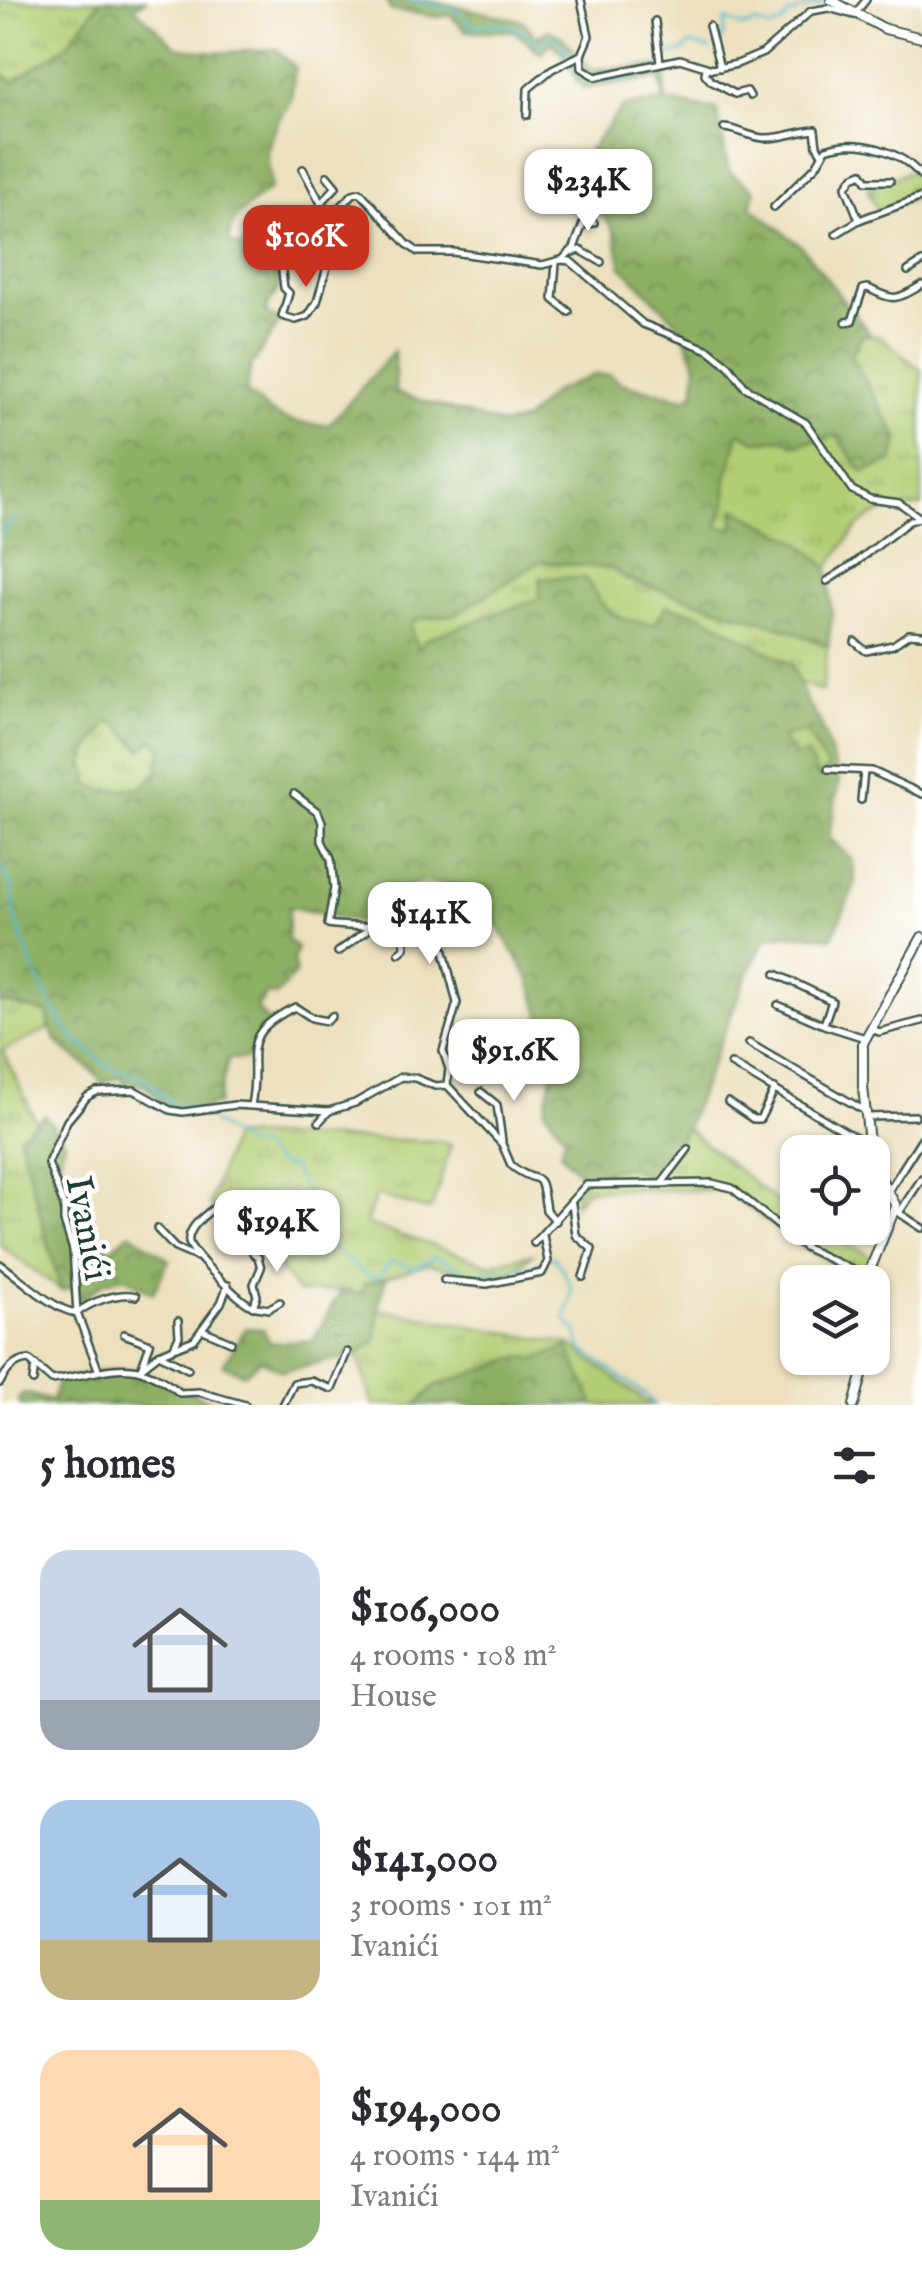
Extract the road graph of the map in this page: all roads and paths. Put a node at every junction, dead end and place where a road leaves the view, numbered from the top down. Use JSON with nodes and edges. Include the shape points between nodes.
{"nodes":[{"id":1,"x":580,"y":0,"type":"edge"},
{"id":2,"x":830,"y":0,"type":"edge"},
{"id":3,"x":866,"y":0,"type":"edge"},
{"id":4,"x":854,"y":15,"type":"junction"},
{"id":5,"x":655,"y":20,"type":"dead end"},
{"id":6,"x":708,"y":26,"type":"dead end"},
{"id":7,"x":922,"y":38,"type":"edge"},
{"id":8,"x":576,"y":58,"type":"junction"},
{"id":9,"x":659,"y":64,"type":"junction"},
{"id":10,"x":706,"y":68,"type":"junction"},
{"id":11,"x":720,"y":68,"type":"junction"},
{"id":12,"x":750,"y":96,"type":"dead end"},
{"id":13,"x":528,"y":114,"type":"dead end"},
{"id":14,"x":724,"y":128,"type":"dead end"},
{"id":15,"x":822,"y":154,"type":"junction"},
{"id":16,"x":304,"y":169,"type":"dead end"},
{"id":17,"x":327,"y":176,"type":"dead end"},
{"id":18,"x":922,"y":178,"type":"edge"},
{"id":19,"x":890,"y":181,"type":"dead end"},
{"id":20,"x":922,"y":197,"type":"edge"},
{"id":21,"x":322,"y":202,"type":"junction"},
{"id":22,"x":774,"y":208,"type":"dead end"},
{"id":23,"x":329,"y":219,"type":"junction"},
{"id":24,"x":859,"y":220,"type":"junction"},
{"id":25,"x":594,"y":223,"type":"dead end"},
{"id":26,"x":836,"y":234,"type":"dead end"},
{"id":27,"x":570,"y":254,"type":"junction"},
{"id":28,"x":559,"y":262,"type":"junction"},
{"id":29,"x":601,"y":262,"type":"dead end"},
{"id":30,"x":922,"y":262,"type":"edge"},
{"id":31,"x":281,"y":263,"type":"dead end"},
{"id":32,"x":908,"y":270,"type":"dead end"},
{"id":33,"x":922,"y":286,"type":"edge"},
{"id":34,"x":569,"y":312,"type":"dead end"},
{"id":35,"x":846,"y":322,"type":"dead end"},
{"id":36,"x":920,"y":518,"type":"edge"},
{"id":37,"x":826,"y":582,"type":"dead end"},
{"id":38,"x":922,"y":635,"type":"edge"},
{"id":39,"x":856,"y":642,"type":"dead end"},
{"id":40,"x":828,"y":770,"type":"dead end"},
{"id":41,"x":864,"y":772,"type":"junction"},
{"id":42,"x":294,"y":794,"type":"dead end"},
{"id":43,"x":922,"y":794,"type":"edge"},
{"id":44,"x":861,"y":800,"type":"dead end"},
{"id":45,"x":403,"y":927,"type":"junction"},
{"id":46,"x":368,"y":929,"type":"junction"},
{"id":47,"x":922,"y":937,"type":"edge"},
{"id":48,"x":338,"y":952,"type":"dead end"},
{"id":49,"x":399,"y":953,"type":"dead end"},
{"id":50,"x":776,"y":974,"type":"dead end"},
{"id":51,"x":778,"y":1004,"type":"dead end"},
{"id":52,"x":332,"y":1016,"type":"dead end"},
{"id":53,"x":922,"y":1020,"type":"edge"},
{"id":54,"x":824,"y":1025,"type":"junction"},
{"id":55,"x":870,"y":1027,"type":"junction"},
{"id":56,"x":864,"y":1038,"type":"junction"},
{"id":57,"x":749,"y":1042,"type":"dead end"},
{"id":58,"x":731,"y":1064,"type":"dead end"},
{"id":59,"x":447,"y":1085,"type":"junction"},
{"id":60,"x":776,"y":1089,"type":"junction"},
{"id":61,"x":481,"y":1092,"type":"dead end"},
{"id":62,"x":728,"y":1102,"type":"dead end"},
{"id":63,"x":250,"y":1105,"type":"junction"},
{"id":64,"x":329,"y":1110,"type":"junction"},
{"id":65,"x":866,"y":1114,"type":"junction"},
{"id":66,"x":915,"y":1116,"type":"dead end"},
{"id":67,"x":319,"y":1122,"type":"dead end"},
{"id":68,"x":847,"y":1135,"type":"edge"},
{"id":69,"x":868,"y":1135,"type":"edge"},
{"id":70,"x":922,"y":1138,"type":"edge"},
{"id":71,"x":502,"y":1144,"type":"junction"},
{"id":72,"x":688,"y":1149,"type":"dead end"},
{"id":73,"x":922,"y":1178,"type":"edge"},
{"id":74,"x":662,"y":1183,"type":"junction"},
{"id":75,"x":890,"y":1188,"type":"edge"},
{"id":76,"x":890,"y":1193,"type":"edge"},
{"id":77,"x":225,"y":1200,"type":"dead end"},
{"id":78,"x":572,"y":1204,"type":"junction"},
{"id":79,"x":897,"y":1213,"type":"junction"},
{"id":80,"x":556,"y":1221,"type":"junction"},
{"id":81,"x":922,"y":1228,"type":"edge"},
{"id":82,"x":157,"y":1229,"type":"dead end"},
{"id":83,"x":543,"y":1235,"type":"junction"},
{"id":84,"x":534,"y":1243,"type":"dead end"},
{"id":85,"x":253,"y":1253,"type":"dead end"},
{"id":86,"x":199,"y":1258,"type":"junction"},
{"id":87,"x":0,"y":1264,"type":"edge"},
{"id":88,"x":838,"y":1265,"type":"edge"},
{"id":89,"x":873,"y":1265,"type":"edge"},
{"id":90,"x":582,"y":1277,"type":"dead end"},
{"id":91,"x":444,"y":1280,"type":"dead end"},
{"id":92,"x":228,"y":1285,"type":"junction"},
{"id":93,"x":136,"y":1296,"type":"dead end"},
{"id":94,"x":280,"y":1302,"type":"dead end"},
{"id":95,"x":253,"y":1307,"type":"junction"},
{"id":96,"x":77,"y":1312,"type":"junction"},
{"id":97,"x":178,"y":1321,"type":"dead end"},
{"id":98,"x":203,"y":1330,"type":"junction"},
{"id":99,"x":124,"y":1334,"type":"dead end"},
{"id":100,"x":232,"y":1342,"type":"dead end"},
{"id":101,"x":172,"y":1348,"type":"junction"},
{"id":102,"x":347,"y":1352,"type":"dead end"},
{"id":103,"x":159,"y":1354,"type":"junction"},
{"id":104,"x":35,"y":1364,"type":"junction"},
{"id":105,"x":141,"y":1368,"type":"junction"},
{"id":106,"x":188,"y":1369,"type":"dead end"},
{"id":107,"x":98,"y":1370,"type":"junction"},
{"id":108,"x":862,"y":1375,"type":"edge"},
{"id":109,"x":34,"y":1381,"type":"dead end"},
{"id":110,"x":0,"y":1383,"type":"edge"},
{"id":111,"x":245,"y":1405,"type":"edge"},
{"id":112,"x":283,"y":1405,"type":"edge"},
{"id":113,"x":854,"y":1405,"type":"edge"}],
"edges":[{"from":1,"to":8,"type":"street","via":[[589,36]]},
{"from":2,"to":4,"type":"street"},
{"from":3,"to":4,"type":"street"},
{"from":4,"to":7,"type":"street"},
{"from":4,"to":11,"type":"street","via":[[812,11],[764,53]]},
{"from":5,"to":9,"type":"street"},
{"from":6,"to":11,"type":"street"},
{"from":8,"to":9,"type":"street","via":[[596,77]]},
{"from":8,"to":13,"type":"street","via":[[528,89]]},
{"from":9,"to":10,"type":"street","via":[[680,59]]},
{"from":10,"to":11,"type":"street"},
{"from":10,"to":12,"type":"street","via":[[711,82]]},
{"from":14,"to":15,"type":"street","via":[[770,139],[815,130]]},
{"from":15,"to":18,"type":"street","via":[[835,146],[875,147]]},
{"from":15,"to":22,"type":"street"},
{"from":16,"to":21,"type":"street"},
{"from":17,"to":21,"type":"street","via":[[336,187]]},
{"from":19,"to":24,"type":"street","via":[[853,177],[846,187]]},
{"from":20,"to":24,"type":"street"},
{"from":21,"to":23,"type":"street"},
{"from":23,"to":28,"type":"street","via":[[360,192],[418,252],[542,266]]},
{"from":23,"to":31,"type":"street","via":[[333,246],[308,316],[282,316],[288,293]]},
{"from":24,"to":26,"type":"street"},
{"from":25,"to":27,"type":"street","via":[[583,224]]},
{"from":27,"to":28,"type":"street"},
{"from":27,"to":29,"type":"street","via":[[580,250]]},
{"from":28,"to":34,"type":"street","via":[[553,299]]},
{"from":28,"to":36,"type":"street","via":[[574,263],[643,324],[709,350],[744,387],[806,423],[852,490],[899,503]]},
{"from":30,"to":32,"type":"street"},
{"from":33,"to":35,"type":"street","via":[[897,300],[863,290]]},
{"from":36,"to":37,"type":"street"},
{"from":38,"to":39,"type":"street","via":[[866,651]]},
{"from":40,"to":41,"type":"street"},
{"from":41,"to":43,"type":"street"},
{"from":41,"to":44,"type":"street"},
{"from":42,"to":46,"type":"street","via":[[322,822],[334,888],[328,924]]},
{"from":45,"to":46,"type":"street"},
{"from":45,"to":49,"type":"street","via":[[405,948]]},
{"from":45,"to":59,"type":"street","via":[[438,936],[451,976],[457,1004],[443,1050]]},
{"from":46,"to":48,"type":"street"},
{"from":47,"to":55,"type":"street"},
{"from":50,"to":54,"type":"street","via":[[832,1001]]},
{"from":51,"to":54,"type":"street"},
{"from":52,"to":63,"type":"street","via":[[318,1021],[296,1007],[262,1026]]},
{"from":53,"to":55,"type":"street","via":[[879,1032]]},
{"from":54,"to":56,"type":"street"},
{"from":55,"to":56,"type":"street"},
{"from":56,"to":65,"type":"street"},
{"from":57,"to":65,"type":"street"},
{"from":58,"to":60,"type":"street"},
{"from":59,"to":64,"type":"street","name":"Ivanići","via":[[402,1077]]},
{"from":59,"to":71,"type":"street"},
{"from":60,"to":62,"type":"street","via":[[760,1119]]},
{"from":60,"to":68,"type":"street"},
{"from":61,"to":71,"type":"street","via":[[497,1105]]},
{"from":63,"to":64,"type":"street","name":"Ivanići"},
{"from":63,"to":96,"type":"street","name":"Ivanići","via":[[170,1110],[134,1090],[87,1096],[48,1163],[73,1250]]},
{"from":64,"to":67,"type":"street"},
{"from":65,"to":66,"type":"street"},
{"from":65,"to":69,"type":"street"},
{"from":70,"to":75,"type":"street"},
{"from":71,"to":80,"type":"street","via":[[516,1170],[541,1180],[546,1210]]},
{"from":72,"to":74,"type":"street"},
{"from":73,"to":79,"type":"street"},
{"from":74,"to":78,"type":"street","via":[[586,1185]]},
{"from":74,"to":88,"type":"street","via":[[726,1186]]},
{"from":76,"to":79,"type":"street"},
{"from":77,"to":86,"type":"street","via":[[189,1236]]},
{"from":78,"to":80,"type":"street"},
{"from":78,"to":90,"type":"street","via":[[576,1235],[592,1249]]},
{"from":79,"to":81,"type":"street"},
{"from":79,"to":89,"type":"street"},
{"from":80,"to":83,"type":"street"},
{"from":82,"to":86,"type":"street","name":"Ivanići","via":[[175,1248]]},
{"from":83,"to":84,"type":"street"},
{"from":83,"to":91,"type":"street","via":[[545,1271],[487,1284]]},
{"from":85,"to":95,"type":"street","via":[[261,1268]]},
{"from":86,"to":92,"type":"street","name":"Ivanići"},
{"from":87,"to":96,"type":"street","via":[[53,1305]]},
{"from":92,"to":95,"type":"street","name":"Ivanići"},
{"from":92,"to":98,"type":"street"},
{"from":93,"to":96,"type":"street","via":[[120,1294]]},
{"from":94,"to":95,"type":"street"},
{"from":96,"to":107,"type":"street","name":"Ivanići"},
{"from":97,"to":101,"type":"street"},
{"from":98,"to":100,"type":"street"},
{"from":98,"to":101,"type":"street"},
{"from":99,"to":105,"type":"street","via":[[150,1344]]},
{"from":101,"to":103,"type":"street"},
{"from":102,"to":112,"type":"street","via":[[332,1389],[294,1383]]},
{"from":103,"to":105,"type":"street"},
{"from":103,"to":106,"type":"street"},
{"from":104,"to":107,"type":"street","via":[[52,1380]]},
{"from":104,"to":109,"type":"street"},
{"from":104,"to":110,"type":"street","via":[[14,1364]]},
{"from":105,"to":107,"type":"street"},
{"from":105,"to":111,"type":"street","via":[[180,1393]]},
{"from":108,"to":113,"type":"street"}]}
